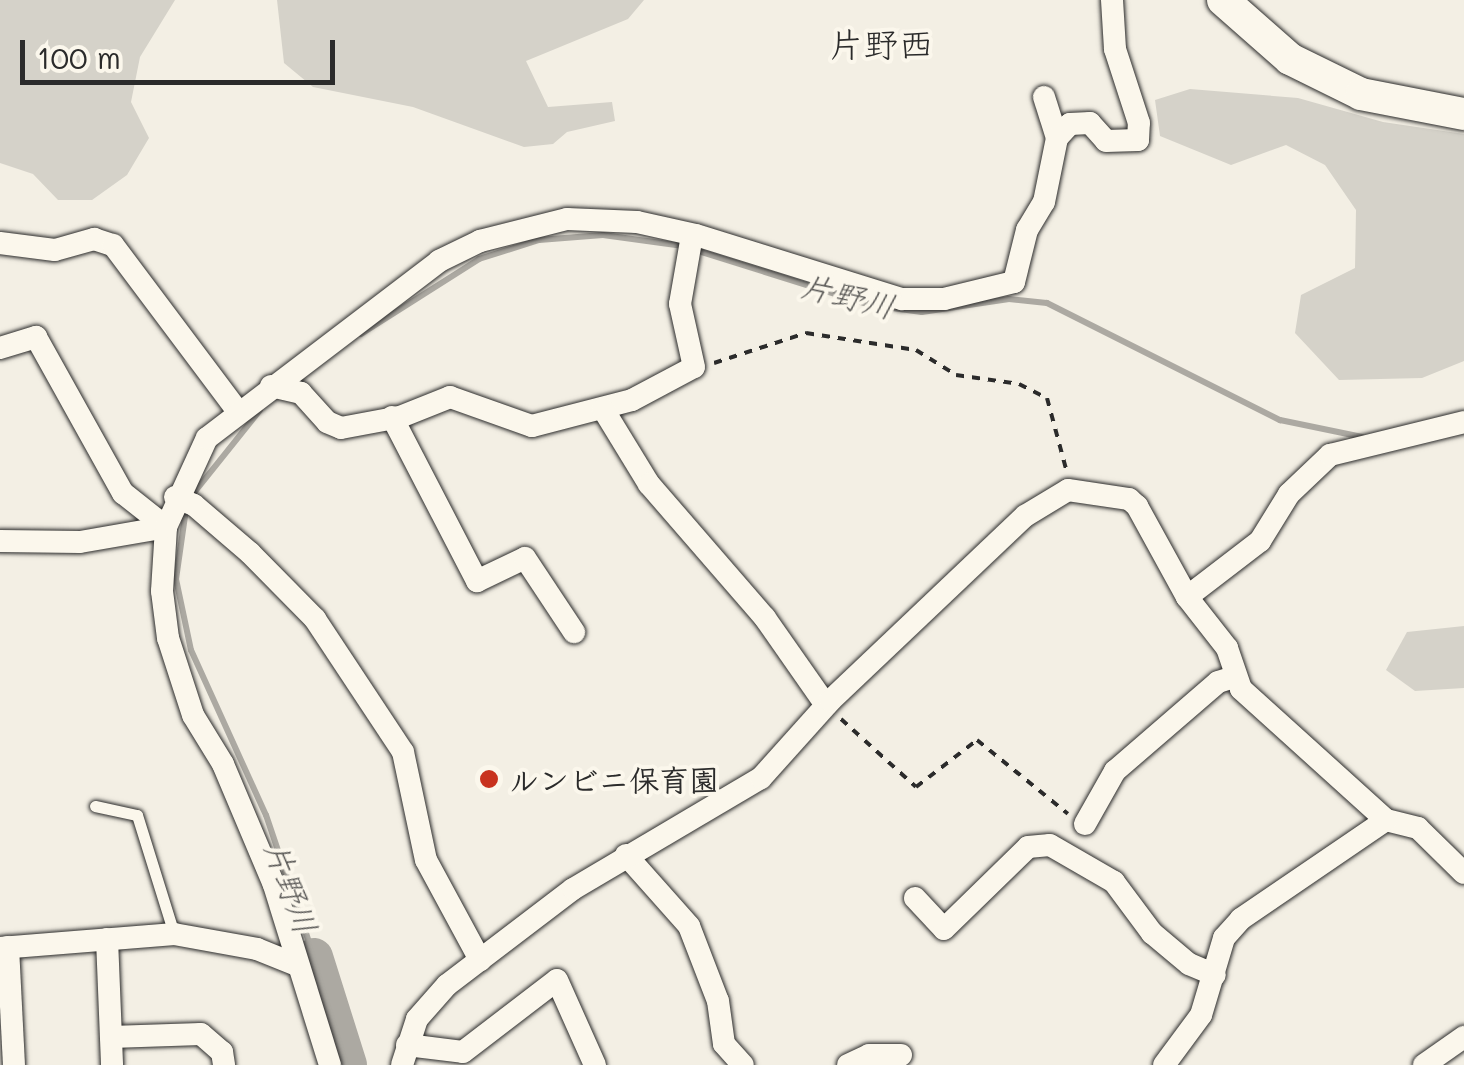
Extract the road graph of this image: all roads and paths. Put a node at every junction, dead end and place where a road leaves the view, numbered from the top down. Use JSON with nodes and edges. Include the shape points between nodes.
{"nodes":[{"id":1,"x":1112,"y":0,"type":"edge"},
{"id":2,"x":1223,"y":0,"type":"edge"},
{"id":3,"x":1044,"y":97,"type":"dead end"},
{"id":4,"x":1464,"y":114,"type":"edge"},
{"id":5,"x":1057,"y":138,"type":"junction"},
{"id":6,"x":690,"y":242,"type":"junction"},
{"id":7,"x":0,"y":244,"type":"edge"},
{"id":8,"x":0,"y":348,"type":"edge"},
{"id":9,"x":694,"y":367,"type":"junction"},
{"id":10,"x":271,"y":386,"type":"junction"},
{"id":11,"x":603,"y":409,"type":"junction"},
{"id":12,"x":237,"y":410,"type":"junction"},
{"id":13,"x":392,"y":417,"type":"junction"},
{"id":14,"x":1464,"y":422,"type":"edge"},
{"id":15,"x":1068,"y":490,"type":"junction"},
{"id":16,"x":183,"y":501,"type":"junction"},
{"id":17,"x":166,"y":527,"type":"junction"},
{"id":18,"x":0,"y":541,"type":"edge"},
{"id":19,"x":1187,"y":597,"type":"junction"},
{"id":20,"x":574,"y":632,"type":"dead end"},
{"id":21,"x":1234,"y":677,"type":"junction"},
{"id":22,"x":826,"y":705,"type":"junction"},
{"id":23,"x":95,"y":806,"type":"dead end"},
{"id":24,"x":1386,"y":820,"type":"junction"},
{"id":25,"x":1085,"y":824,"type":"joint"},
{"id":26,"x":626,"y":855,"type":"junction"},
{"id":27,"x":1464,"y":873,"type":"edge"},
{"id":28,"x":915,"y":898,"type":"dead end"},
{"id":29,"x":174,"y":934,"type":"junction"},
{"id":30,"x":107,"y":940,"type":"junction"},
{"id":31,"x":4,"y":948,"type":"edge"},
{"id":32,"x":480,"y":960,"type":"junction"},
{"id":33,"x":299,"y":966,"type":"junction"},
{"id":34,"x":1215,"y":975,"type":"junction"},
{"id":35,"x":111,"y":1037,"type":"junction"},
{"id":36,"x":1464,"y":1037,"type":"edge"},
{"id":37,"x":901,"y":1054,"type":"dead end"},
{"id":38,"x":404,"y":1055,"type":"edge"},
{"id":39,"x":449,"y":1060,"type":"edge"},
{"id":40,"x":14,"y":1065,"type":"edge"},
{"id":41,"x":112,"y":1065,"type":"edge"},
{"id":42,"x":224,"y":1065,"type":"edge"},
{"id":43,"x":330,"y":1065,"type":"edge"},
{"id":44,"x":595,"y":1065,"type":"edge"},
{"id":45,"x":742,"y":1065,"type":"edge"},
{"id":46,"x":848,"y":1065,"type":"edge"},
{"id":47,"x":1164,"y":1065,"type":"edge"},
{"id":48,"x":1424,"y":1065,"type":"edge"}],
"edges":[{"from":1,"to":5,"type":"street","via":[[1116,49],[1138,140],[1106,141],[1090,123],[1070,124]]},
{"from":2,"to":4,"type":"street","via":[[1290,58],[1361,94]]},
{"from":3,"to":5,"type":"street"},
{"from":5,"to":6,"type":"street","via":[[1044,202],[1026,230],[1014,282],[944,299],[902,299]]},
{"from":6,"to":9,"type":"street","via":[[680,304]]},
{"from":6,"to":10,"type":"street","via":[[637,222],[567,219],[480,241],[394,290]]},
{"from":7,"to":12,"type":"street","via":[[55,250],[94,239],[113,246]]},
{"from":8,"to":17,"type":"street","via":[[36,338],[123,493]]},
{"from":9,"to":11,"type":"street"},
{"from":9,"to":15,"type":"path","via":[[806,332],[916,350],[956,375],[1019,384],[1047,398]]},
{"from":10,"to":12,"type":"street"},
{"from":10,"to":13,"type":"street","via":[[301,393],[326,422],[341,428]]},
{"from":11,"to":13,"type":"street","via":[[532,426],[450,397]]},
{"from":11,"to":22,"type":"street","via":[[649,484],[766,618]]},
{"from":12,"to":16,"type":"street","via":[[208,438]]},
{"from":13,"to":20,"type":"street","via":[[477,582],[525,558]]},
{"from":14,"to":19,"type":"street","via":[[1330,454],[1289,494],[1260,541]]},
{"from":15,"to":19,"type":"street","via":[[1129,499],[1137,506]]},
{"from":15,"to":22,"type":"street","via":[[1025,516]]},
{"from":16,"to":17,"type":"street"},
{"from":16,"to":32,"type":"street","via":[[315,619],[403,752],[426,860]]},
{"from":17,"to":18,"type":"street","via":[[80,542]]},
{"from":17,"to":33,"type":"street","via":[[162,591],[177,673],[274,885]]},
{"from":19,"to":21,"type":"street","via":[[1227,648]]},
{"from":21,"to":24,"type":"street"},
{"from":21,"to":25,"type":"street","via":[[1218,682],[1114,772]]},
{"from":22,"to":25,"type":"path","via":[[916,787],[977,740],[1036,794]]},
{"from":22,"to":26,"type":"street","via":[[746,790]]},
{"from":23,"to":29,"type":"lane","via":[[137,815]]},
{"from":24,"to":27,"type":"street","via":[[1418,828]]},
{"from":24,"to":34,"type":"street","via":[[1241,918],[1224,938]]},
{"from":26,"to":32,"type":"street"},
{"from":26,"to":45,"type":"street","via":[[689,926],[718,1001],[724,1044]]},
{"from":28,"to":34,"type":"street","via":[[944,929],[1028,848],[1050,845],[1114,882],[1152,933],[1189,964]]},
{"from":29,"to":30,"type":"street"},
{"from":29,"to":33,"type":"street","via":[[258,948]]},
{"from":30,"to":31,"type":"street"},
{"from":30,"to":35,"type":"street"},
{"from":31,"to":40,"type":"street"},
{"from":32,"to":38,"type":"street","via":[[427,1002]]},
{"from":33,"to":43,"type":"street"},
{"from":34,"to":47,"type":"street","via":[[1201,1015]]},
{"from":35,"to":41,"type":"street"},
{"from":35,"to":42,"type":"street","via":[[201,1034],[222,1052]]},
{"from":36,"to":48,"type":"street"},
{"from":37,"to":46,"type":"street","via":[[870,1055]]},
{"from":38,"to":39,"type":"street"},
{"from":39,"to":44,"type":"street","via":[[505,1026],[556,980]]}]}
